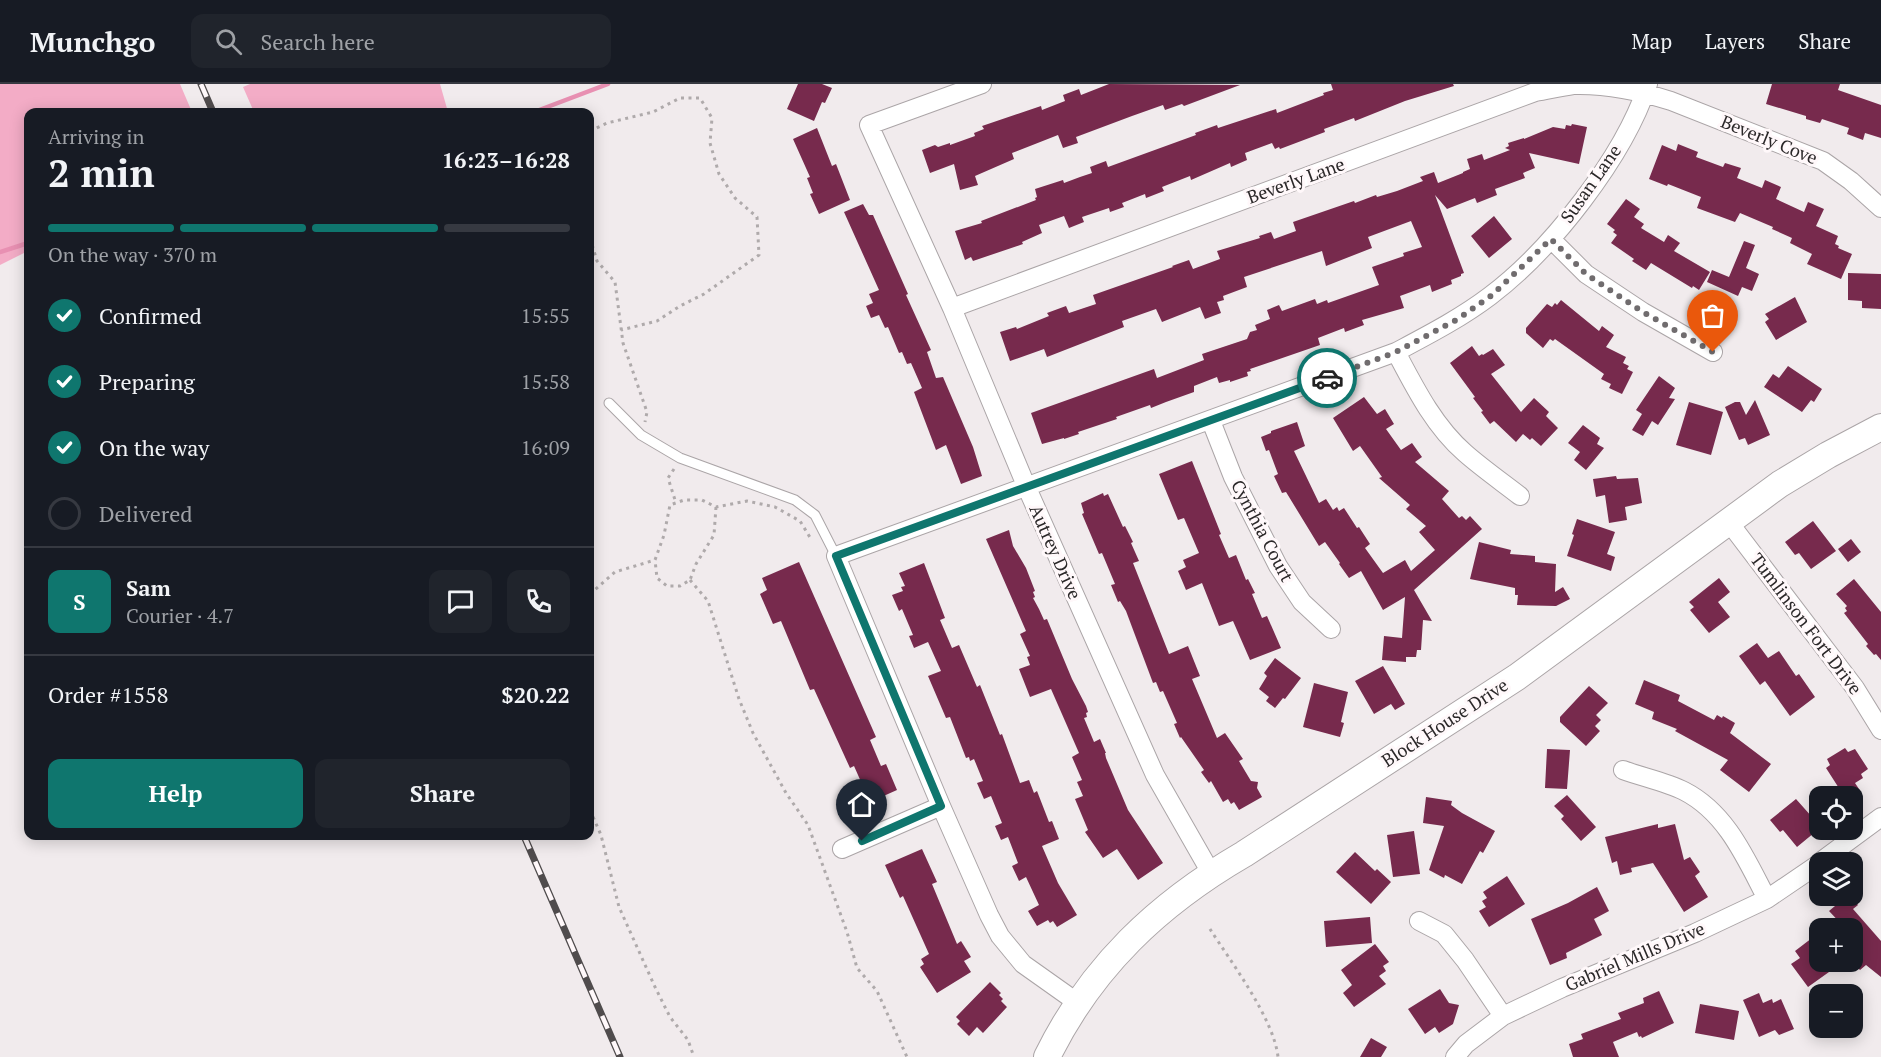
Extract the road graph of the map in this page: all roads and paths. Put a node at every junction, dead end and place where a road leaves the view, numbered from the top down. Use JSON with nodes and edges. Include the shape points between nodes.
{"nodes":[{"id":1,"x":982,"y":84,"type":"edge"},
{"id":2,"x":1646,"y":88,"type":"edge"},
{"id":3,"x":594,"y":128,"type":"edge"},
{"id":4,"x":1881,"y":208,"type":"edge"},
{"id":5,"x":1551,"y":239,"type":"junction"},
{"id":6,"x":594,"y":251,"type":"edge"},
{"id":7,"x":952,"y":308,"type":"junction"},
{"id":8,"x":621,"y":330,"type":"junction"},
{"id":9,"x":1396,"y":352,"type":"junction"},
{"id":10,"x":1713,"y":352,"type":"dead end"},
{"id":11,"x":609,"y":404,"type":"dead end"},
{"id":12,"x":1211,"y":421,"type":"junction"},
{"id":13,"x":1881,"y":427,"type":"edge"},
{"id":14,"x":641,"y":435,"type":"junction"},
{"id":15,"x":680,"y":458,"type":"junction"},
{"id":16,"x":1027,"y":488,"type":"junction"},
{"id":17,"x":1520,"y":496,"type":"dead end"},
{"id":18,"x":676,"y":503,"type":"junction"},
{"id":19,"x":716,"y":507,"type":"junction"},
{"id":20,"x":1728,"y":521,"type":"junction"},
{"id":21,"x":814,"y":543,"type":"dead end"},
{"id":22,"x":836,"y":556,"type":"junction"},
{"id":23,"x":655,"y":560,"type":"junction"},
{"id":24,"x":690,"y":580,"type":"junction"},
{"id":25,"x":594,"y":590,"type":"edge"},
{"id":26,"x":1331,"y":629,"type":"dead end"},
{"id":27,"x":1881,"y":730,"type":"edge"},
{"id":28,"x":1623,"y":770,"type":"dead end"},
{"id":29,"x":941,"y":806,"type":"junction"},
{"id":30,"x":1881,"y":817,"type":"edge"},
{"id":31,"x":594,"y":819,"type":"edge"},
{"id":32,"x":842,"y":849,"type":"dead end"},
{"id":33,"x":1835,"y":852,"type":"edge"},
{"id":34,"x":1809,"y":870,"type":"edge"},
{"id":35,"x":1211,"y":873,"type":"junction"},
{"id":36,"x":1767,"y":899,"type":"junction"},
{"id":37,"x":1419,"y":921,"type":"dead end"},
{"id":38,"x":1210,"y":929,"type":"dead end"},
{"id":39,"x":1078,"y":1003,"type":"junction"},
{"id":40,"x":1503,"y":1016,"type":"junction"},
{"id":41,"x":1047,"y":1054,"type":"edge"},
{"id":42,"x":694,"y":1057,"type":"edge"},
{"id":43,"x":907,"y":1057,"type":"edge"},
{"id":44,"x":1278,"y":1057,"type":"edge"},
{"id":45,"x":1455,"y":1057,"type":"edge"}],
"edges":[{"from":1,"to":7,"type":"street","name":"Autrey Drive","via":[[869,125]]},
{"from":2,"to":4,"type":"street","name":"Beverly Cove","via":[[1823,161]]},
{"from":2,"to":5,"type":"street","name":"Susan Lane","via":[[1622,141]]},
{"from":2,"to":7,"type":"street","name":"Beverly Lane","via":[[1573,85],[1535,92]]},
{"from":3,"to":8,"type":"path","via":[[653,112],[680,98],[700,98],[712,117],[710,143],[720,174],[735,198],[757,217],[759,255],[657,321]]},
{"from":5,"to":9,"type":"street","name":"Susan Lane","via":[[1492,295],[1458,319]]},
{"from":5,"to":10,"type":"street","via":[[1586,274]]},
{"from":6,"to":8,"type":"path","via":[[597,261],[615,282]]},
{"from":7,"to":16,"type":"street","name":"Autrey Drive"},
{"from":8,"to":14,"type":"path","via":[[647,412]]},
{"from":9,"to":12,"type":"street","name":"Susan Lane"},
{"from":9,"to":17,"type":"street","via":[[1438,424],[1464,452]]},
{"from":11,"to":14,"type":"lane"},
{"from":12,"to":16,"type":"street","name":"Susan Lane"},
{"from":12,"to":26,"type":"street","name":"Cynthia Court","via":[[1233,477],[1278,566],[1302,602]]},
{"from":13,"to":20,"type":"street","name":"Block House Drive","via":[[1780,484]]},
{"from":14,"to":15,"type":"lane"},
{"from":15,"to":18,"type":"path","via":[[668,478]]},
{"from":15,"to":22,"type":"lane","via":[[795,500],[815,515]]},
{"from":16,"to":22,"type":"street","name":"Susan Lane"},
{"from":16,"to":35,"type":"street","name":"Autrey Drive","via":[[1155,775]]},
{"from":18,"to":19,"type":"path","via":[[702,500]]},
{"from":18,"to":23,"type":"path","via":[[670,506]]},
{"from":19,"to":21,"type":"path","via":[[747,501],[775,507],[800,521]]},
{"from":19,"to":24,"type":"path","via":[[714,535]]},
{"from":20,"to":27,"type":"street","name":"Tumlinson Fort Drive","via":[[1855,688]]},
{"from":20,"to":35,"type":"street","name":"Block House Drive","via":[[1517,677]]},
{"from":22,"to":29,"type":"street"},
{"from":23,"to":24,"type":"path","via":[[657,578],[666,586],[680,586]]},
{"from":23,"to":25,"type":"path","via":[[615,572]]},
{"from":24,"to":43,"type":"path","via":[[708,601],[753,733],[808,825],[848,932],[857,968],[877,991]]},
{"from":28,"to":36,"type":"street","via":[[1684,791],[1709,809],[1728,829]]},
{"from":29,"to":32,"type":"street"},
{"from":29,"to":39,"type":"street","via":[[999,936],[1023,964]]},
{"from":30,"to":33,"type":"street","name":"Gabriel Mills Drive"},
{"from":31,"to":42,"type":"path","via":[[619,907],[655,987],[670,1017],[688,1040]]},
{"from":34,"to":36,"type":"street","name":"Gabriel Mills Drive"},
{"from":35,"to":39,"type":"street","name":"Block House Drive","via":[[1136,933]]},
{"from":36,"to":40,"type":"street","name":"Gabriel Mills Drive"},
{"from":37,"to":40,"type":"street","via":[[1444,934]]},
{"from":38,"to":44,"type":"path","via":[[1262,1013],[1273,1034]]},
{"from":39,"to":41,"type":"street","name":"Block House Drive"},
{"from":40,"to":45,"type":"street","name":"Gabriel Mills Drive"}]}
